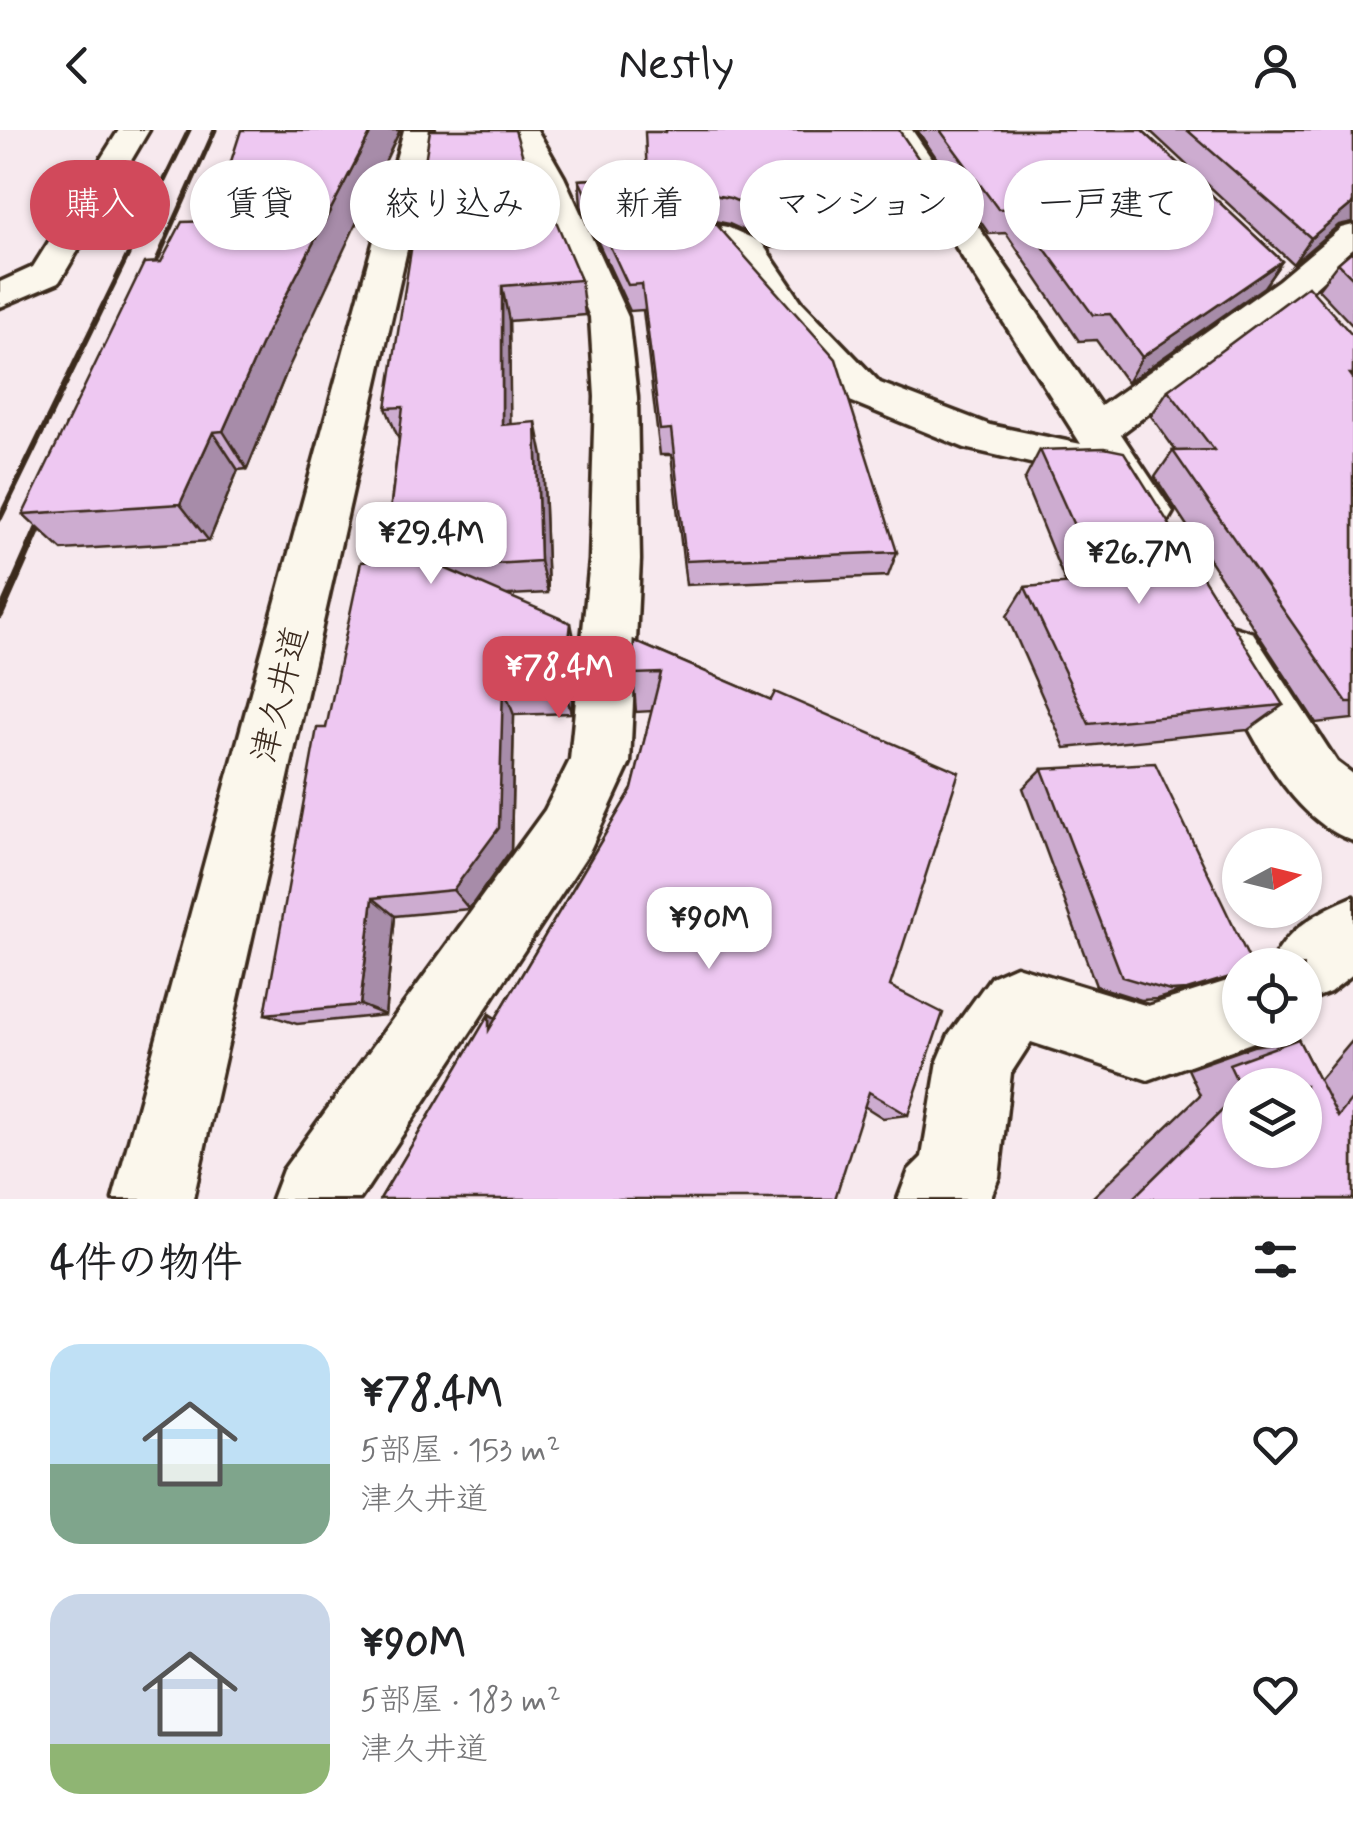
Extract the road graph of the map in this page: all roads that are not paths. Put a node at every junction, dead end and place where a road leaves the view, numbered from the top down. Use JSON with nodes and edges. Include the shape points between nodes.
{"nodes":[{"id":1,"x":134,"y":130,"type":"edge"},
{"id":2,"x":419,"y":130,"type":"edge"},
{"id":3,"x":522,"y":130,"type":"edge"},
{"id":4,"x":898,"y":130,"type":"edge"},
{"id":5,"x":1353,"y":235,"type":"edge"},
{"id":6,"x":720,"y":236,"type":"edge"},
{"id":7,"x":0,"y":296,"type":"edge"},
{"id":8,"x":1097,"y":430,"type":"junction"},
{"id":9,"x":1122,"y":468,"type":"junction"},
{"id":10,"x":1173,"y":550,"type":"edge"},
{"id":11,"x":1214,"y":616,"type":"edge"},
{"id":12,"x":1353,"y":812,"type":"edge"},
{"id":13,"x":1353,"y":931,"type":"edge"},
{"id":14,"x":1322,"y":954,"type":"edge"},
{"id":15,"x":1222,"y":1020,"type":"edge"},
{"id":16,"x":152,"y":1199,"type":"edge"},
{"id":17,"x":312,"y":1199,"type":"edge"},
{"id":18,"x":938,"y":1199,"type":"edge"}],
"edges":[{"from":1,"to":7,"type":"street","via":[[46,274]]},
{"from":2,"to":16,"type":"street","name":"津久井道"},
{"from":3,"to":17,"type":"street","via":[[608,317],[616,396],[615,560],[600,763],[567,831]]},
{"from":4,"to":8,"type":"street"},
{"from":5,"to":8,"type":"street"},
{"from":6,"to":9,"type":"street","via":[[749,249],[787,308],[865,392],[981,438]]},
{"from":8,"to":9,"type":"street"},
{"from":9,"to":10,"type":"street"},
{"from":11,"to":12,"type":"street","via":[[1316,782]]},
{"from":13,"to":14,"type":"street"},
{"from":15,"to":18,"type":"street","via":[[1148,1043],[1016,1002],[975,1061],[959,1177]]}]}
